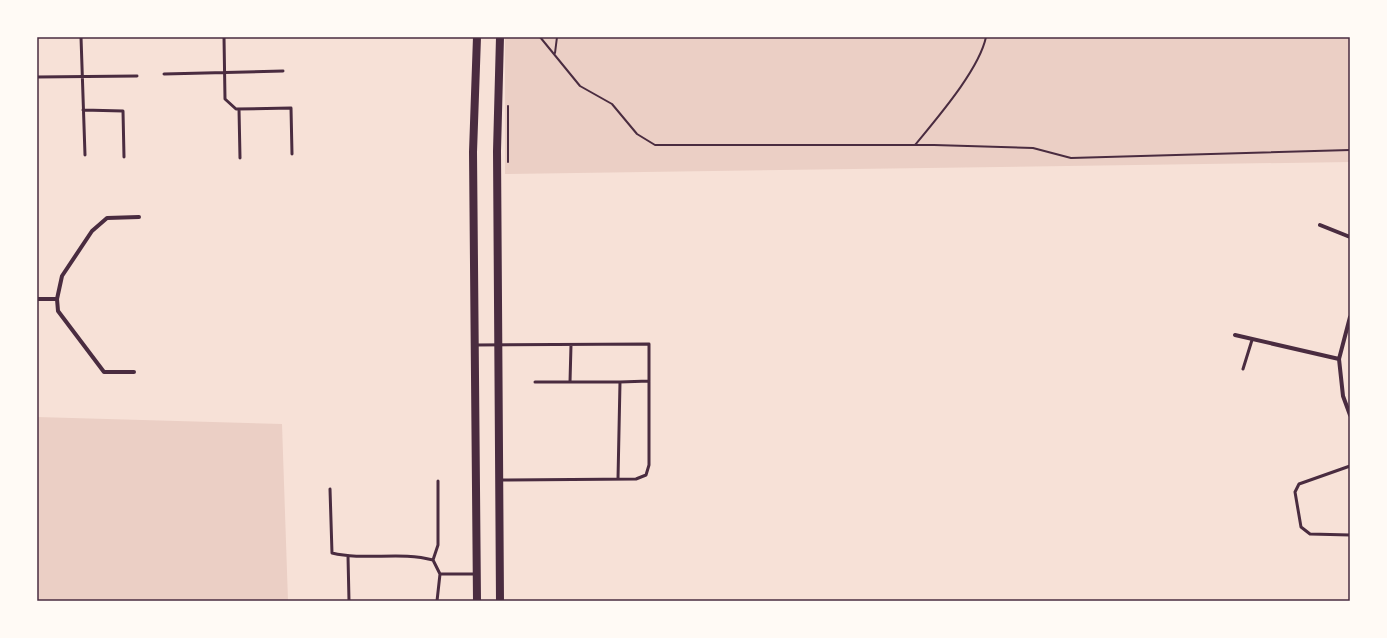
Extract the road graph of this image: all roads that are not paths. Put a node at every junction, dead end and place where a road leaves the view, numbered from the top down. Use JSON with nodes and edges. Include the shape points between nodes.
{"nodes":[{"id":1,"x":81,"y":37,"type":"edge"},
{"id":2,"x":224,"y":37,"type":"edge"},
{"id":3,"x":477,"y":37,"type":"edge"},
{"id":4,"x":500,"y":37,"type":"edge"},
{"id":5,"x":283,"y":71,"type":"dead end"},
{"id":6,"x":224,"y":72,"type":"junction"},
{"id":7,"x":164,"y":74,"type":"dead end"},
{"id":8,"x":82,"y":76,"type":"junction"},
{"id":9,"x":136,"y":76,"type":"dead end"},
{"id":10,"x":37,"y":77,"type":"edge"},
{"id":11,"x":239,"y":108,"type":"junction"},
{"id":12,"x":83,"y":110,"type":"junction"},
{"id":13,"x":292,"y":154,"type":"dead end"},
{"id":14,"x":85,"y":155,"type":"dead end"},
{"id":15,"x":124,"y":157,"type":"dead end"},
{"id":16,"x":240,"y":158,"type":"dead end"},
{"id":17,"x":139,"y":217,"type":"dead end"},
{"id":18,"x":1320,"y":225,"type":"dead end"},
{"id":19,"x":1350,"y":237,"type":"edge"},
{"id":20,"x":37,"y":299,"type":"edge"},
{"id":21,"x":57,"y":299,"type":"junction"},
{"id":22,"x":1350,"y":317,"type":"edge"},
{"id":23,"x":1235,"y":335,"type":"dead end"},
{"id":24,"x":1252,"y":340,"type":"junction"},
{"id":25,"x":474,"y":345,"type":"junction"},
{"id":26,"x":498,"y":345,"type":"junction"},
{"id":27,"x":571,"y":345,"type":"junction"},
{"id":28,"x":1339,"y":359,"type":"junction"},
{"id":29,"x":1243,"y":369,"type":"dead end"},
{"id":30,"x":134,"y":372,"type":"dead end"},
{"id":31,"x":649,"y":381,"type":"junction"},
{"id":32,"x":535,"y":382,"type":"dead end"},
{"id":33,"x":570,"y":382,"type":"junction"},
{"id":34,"x":620,"y":382,"type":"junction"},
{"id":35,"x":1350,"y":415,"type":"edge"},
{"id":36,"x":1350,"y":466,"type":"edge"},
{"id":37,"x":618,"y":479,"type":"junction"},
{"id":38,"x":499,"y":480,"type":"junction"},
{"id":39,"x":438,"y":481,"type":"dead end"},
{"id":40,"x":330,"y":489,"type":"dead end"},
{"id":41,"x":1350,"y":534,"type":"edge"},
{"id":42,"x":348,"y":556,"type":"junction"},
{"id":43,"x":433,"y":560,"type":"junction"},
{"id":44,"x":440,"y":574,"type":"junction"},
{"id":45,"x":477,"y":574,"type":"junction"},
{"id":46,"x":349,"y":601,"type":"edge"},
{"id":47,"x":437,"y":601,"type":"edge"},
{"id":48,"x":477,"y":601,"type":"edge"},
{"id":49,"x":500,"y":601,"type":"edge"}],
"edges":[{"from":1,"to":8,"type":"lane"},
{"from":2,"to":6,"type":"lane"},
{"from":3,"to":25,"type":"main road","via":[[473,152]]},
{"from":4,"to":26,"type":"main road","via":[[497,151]]},
{"from":5,"to":6,"type":"lane"},
{"from":6,"to":7,"type":"lane"},
{"from":6,"to":11,"type":"lane","via":[[225,99],[236,109]]},
{"from":8,"to":9,"type":"lane"},
{"from":8,"to":10,"type":"lane"},
{"from":8,"to":12,"type":"lane"},
{"from":11,"to":13,"type":"lane","via":[[291,108]]},
{"from":11,"to":16,"type":"lane"},
{"from":12,"to":14,"type":"lane"},
{"from":12,"to":15,"type":"lane","via":[[123,111]]},
{"from":17,"to":21,"type":"street","via":[[107,218],[92,231],[62,276]]},
{"from":18,"to":19,"type":"street"},
{"from":20,"to":21,"type":"street"},
{"from":21,"to":30,"type":"street","via":[[58,311],[104,372]]},
{"from":22,"to":28,"type":"street"},
{"from":23,"to":24,"type":"street"},
{"from":24,"to":28,"type":"street"},
{"from":24,"to":29,"type":"lane"},
{"from":25,"to":26,"type":"lane"},
{"from":25,"to":45,"type":"main road"},
{"from":26,"to":27,"type":"lane"},
{"from":26,"to":38,"type":"main road"},
{"from":27,"to":31,"type":"lane","via":[[649,344]]},
{"from":27,"to":33,"type":"lane"},
{"from":28,"to":35,"type":"street","via":[[1343,396]]},
{"from":31,"to":34,"type":"lane"},
{"from":31,"to":37,"type":"lane","via":[[648,470],[646,475],[636,479]]},
{"from":32,"to":33,"type":"lane"},
{"from":33,"to":34,"type":"lane"},
{"from":34,"to":37,"type":"lane"},
{"from":36,"to":41,"type":"lane","via":[[1299,484],[1295,492],[1301,527],[1310,534]]},
{"from":37,"to":38,"type":"lane"},
{"from":38,"to":49,"type":"main road"},
{"from":39,"to":43,"type":"lane","via":[[438,545]]},
{"from":40,"to":42,"type":"lane","via":[[332,553]]},
{"from":42,"to":43,"type":"lane","via":[[417,555]]},
{"from":42,"to":46,"type":"lane"},
{"from":43,"to":44,"type":"lane"},
{"from":44,"to":45,"type":"lane"},
{"from":44,"to":47,"type":"lane"},
{"from":45,"to":48,"type":"main road"}]}
